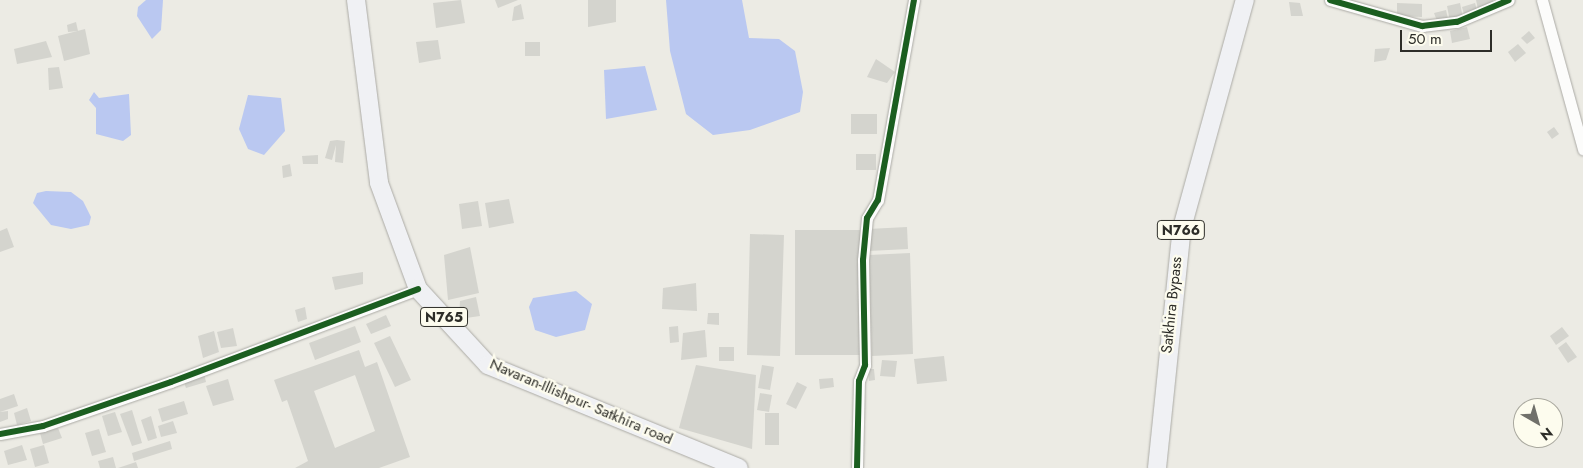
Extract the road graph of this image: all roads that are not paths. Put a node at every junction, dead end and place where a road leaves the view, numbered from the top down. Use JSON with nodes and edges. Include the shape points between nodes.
{"nodes":[{"id":1,"x":356,"y":0,"type":"edge"},
{"id":2,"x":914,"y":0,"type":"edge"},
{"id":3,"x":1245,"y":0,"type":"edge"},
{"id":4,"x":1330,"y":0,"type":"edge"},
{"id":5,"x":1509,"y":0,"type":"edge"},
{"id":6,"x":1542,"y":0,"type":"edge"},
{"id":7,"x":1583,"y":149,"type":"edge"},
{"id":8,"x":418,"y":289,"type":"junction"},
{"id":9,"x":0,"y":434,"type":"edge"},
{"id":10,"x":739,"y":468,"type":"edge"},
{"id":11,"x":857,"y":468,"type":"edge"},
{"id":12,"x":1157,"y":468,"type":"edge"}],
"edges":[{"from":1,"to":8,"type":"highway","name":"Navaran-Illishpur- Satkhira road","number":"N765","via":[[379,183]]},
{"from":2,"to":11,"type":"street","via":[[878,200],[867,218],[863,260],[865,365],[859,381]]},
{"from":3,"to":12,"type":"highway","name":"Satkhira Bypass","number":"N766","via":[[1182,228]]},
{"from":4,"to":5,"type":"street","via":[[1422,26],[1457,22]]},
{"from":6,"to":7,"type":"street"},
{"from":8,"to":9,"type":"street","via":[[162,385],[43,426]]},
{"from":8,"to":10,"type":"highway","name":"Navaran-Illishpur- Satkhira road","number":"N765","via":[[488,365]]}]}
